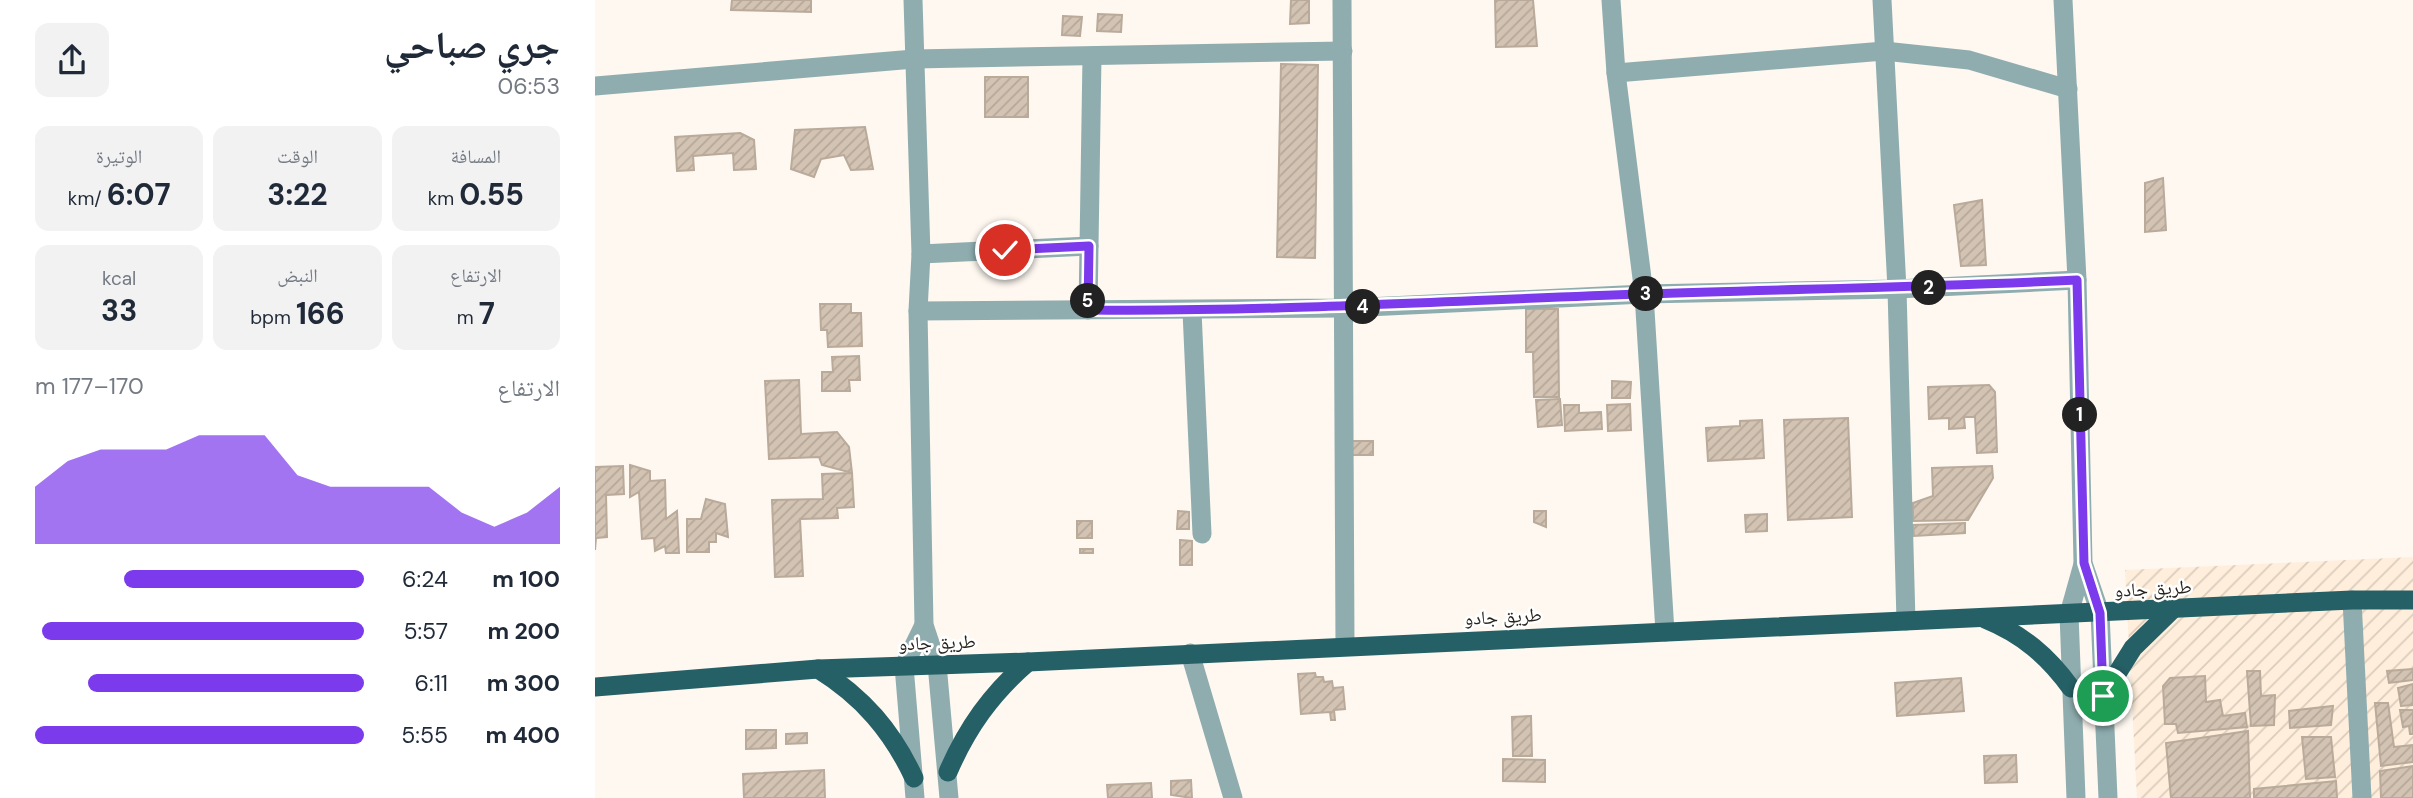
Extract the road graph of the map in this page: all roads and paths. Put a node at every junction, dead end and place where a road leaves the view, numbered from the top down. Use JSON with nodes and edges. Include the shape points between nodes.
{"nodes":[{"id":1,"x":913,"y":0,"type":"edge"},
{"id":2,"x":1342,"y":0,"type":"edge"},
{"id":3,"x":1611,"y":0,"type":"edge"},
{"id":4,"x":1882,"y":0,"type":"edge"},
{"id":5,"x":2063,"y":0,"type":"edge"},
{"id":6,"x":1343,"y":51,"type":"junction"},
{"id":7,"x":1884,"y":51,"type":"junction"},
{"id":8,"x":1092,"y":56,"type":"junction"},
{"id":9,"x":914,"y":59,"type":"junction"},
{"id":10,"x":1616,"y":73,"type":"junction"},
{"id":11,"x":595,"y":86,"type":"edge"},
{"id":12,"x":2068,"y":89,"type":"junction"},
{"id":13,"x":1089,"y":246,"type":"junction"},
{"id":14,"x":921,"y":254,"type":"junction"},
{"id":15,"x":2077,"y":280,"type":"junction"},
{"id":16,"x":1897,"y":289,"type":"junction"},
{"id":17,"x":1644,"y":294,"type":"junction"},
{"id":18,"x":1346,"y":308,"type":"junction"},
{"id":19,"x":1088,"y":310,"type":"junction"},
{"id":20,"x":918,"y":311,"type":"junction"},
{"id":21,"x":1192,"y":311,"type":"junction"},
{"id":22,"x":1202,"y":534,"type":"dead end"},
{"id":23,"x":2084,"y":563,"type":"junction"},
{"id":24,"x":2352,"y":600,"type":"junction"},
{"id":25,"x":2413,"y":600,"type":"edge"},
{"id":26,"x":2173,"y":609,"type":"junction"},
{"id":27,"x":2100,"y":613,"type":"junction"},
{"id":28,"x":2069,"y":614,"type":"junction"},
{"id":29,"x":1981,"y":617,"type":"junction"},
{"id":30,"x":1906,"y":621,"type":"junction"},
{"id":31,"x":924,"y":625,"type":"junction"},
{"id":32,"x":1665,"y":632,"type":"junction"},
{"id":33,"x":1345,"y":646,"type":"junction"},
{"id":34,"x":1190,"y":653,"type":"junction"},
{"id":35,"x":1028,"y":662,"type":"junction"},
{"id":36,"x":937,"y":664,"type":"junction"},
{"id":37,"x":904,"y":666,"type":"junction"},
{"id":38,"x":818,"y":669,"type":"junction"},
{"id":39,"x":595,"y":687,"type":"edge"},
{"id":40,"x":2071,"y":688,"type":"junction"},
{"id":41,"x":2103,"y":696,"type":"junction"},
{"id":42,"x":948,"y":772,"type":"junction"},
{"id":43,"x":915,"y":788,"type":"edge"},
{"id":44,"x":949,"y":798,"type":"edge"},
{"id":45,"x":1233,"y":798,"type":"edge"},
{"id":46,"x":2076,"y":798,"type":"edge"},
{"id":47,"x":2108,"y":798,"type":"edge"},
{"id":48,"x":2362,"y":798,"type":"edge"}],
"edges":[{"from":1,"to":9,"type":"street"},
{"from":2,"to":6,"type":"street"},
{"from":3,"to":10,"type":"street"},
{"from":4,"to":7,"type":"street"},
{"from":5,"to":12,"type":"street"},
{"from":6,"to":8,"type":"street"},
{"from":6,"to":18,"type":"street"},
{"from":7,"to":10,"type":"street"},
{"from":7,"to":12,"type":"street","via":[[1969,60]]},
{"from":7,"to":16,"type":"street"},
{"from":8,"to":9,"type":"street"},
{"from":8,"to":13,"type":"street"},
{"from":9,"to":11,"type":"street"},
{"from":9,"to":14,"type":"street"},
{"from":10,"to":17,"type":"street"},
{"from":12,"to":15,"type":"street"},
{"from":13,"to":14,"type":"street"},
{"from":13,"to":19,"type":"street"},
{"from":14,"to":20,"type":"street"},
{"from":15,"to":16,"type":"street"},
{"from":15,"to":23,"type":"street"},
{"from":16,"to":17,"type":"street"},
{"from":16,"to":30,"type":"street"},
{"from":17,"to":18,"type":"street"},
{"from":17,"to":32,"type":"street"},
{"from":18,"to":21,"type":"street"},
{"from":18,"to":33,"type":"street"},
{"from":19,"to":20,"type":"street"},
{"from":19,"to":21,"type":"street"},
{"from":20,"to":31,"type":"street"},
{"from":21,"to":22,"type":"street"},
{"from":23,"to":27,"type":"street"},
{"from":23,"to":28,"type":"street"},
{"from":24,"to":25,"type":"highway","name":"طريق جادو"},
{"from":24,"to":26,"type":"highway","name":"طريق جادو"},
{"from":24,"to":48,"type":"street"},
{"from":26,"to":27,"type":"highway","name":"طريق جادو"},
{"from":26,"to":41,"type":"highway","via":[[2133,649]]},
{"from":27,"to":28,"type":"highway","name":"طريق جادو"},
{"from":27,"to":41,"type":"street"},
{"from":28,"to":29,"type":"highway","name":"طريق جادو"},
{"from":28,"to":40,"type":"street"},
{"from":29,"to":30,"type":"highway","name":"طريق جادو"},
{"from":29,"to":40,"type":"highway","via":[[2041,652]]},
{"from":30,"to":32,"type":"highway","name":"طريق جادو"},
{"from":31,"to":36,"type":"street"},
{"from":31,"to":37,"type":"street"},
{"from":32,"to":33,"type":"highway","name":"طريق جادو"},
{"from":33,"to":34,"type":"highway","name":"طريق جادو"},
{"from":34,"to":35,"type":"highway","name":"طريق جادو"},
{"from":34,"to":45,"type":"street"},
{"from":35,"to":36,"type":"highway","name":"طريق جادو"},
{"from":35,"to":42,"type":"highway","via":[[972,723]]},
{"from":36,"to":37,"type":"highway","name":"طريق جادو"},
{"from":36,"to":42,"type":"street"},
{"from":37,"to":38,"type":"highway","name":"طريق جادو"},
{"from":37,"to":43,"type":"street"},
{"from":38,"to":39,"type":"highway","name":"طريق جادو"},
{"from":38,"to":43,"type":"highway","via":[[876,715],[904,756]]},
{"from":40,"to":46,"type":"street"},
{"from":41,"to":47,"type":"street"},
{"from":42,"to":44,"type":"street"}]}
